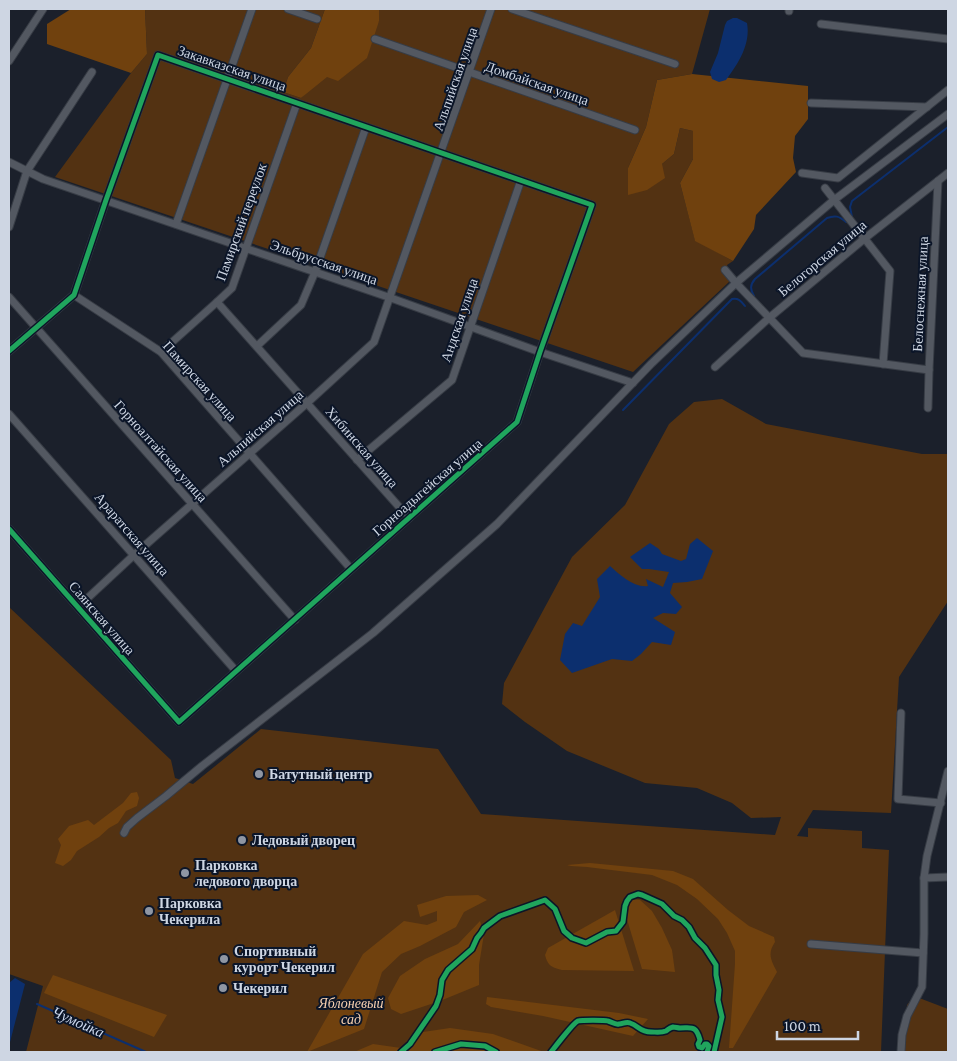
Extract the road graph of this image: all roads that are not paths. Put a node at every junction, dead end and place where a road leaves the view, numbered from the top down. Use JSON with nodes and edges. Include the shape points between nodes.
{"nodes":[{"id":1,"x":43,"y":9,"type":"edge"},
{"id":2,"x":252,"y":9,"type":"edge"},
{"id":3,"x":288,"y":9,"type":"edge"},
{"id":4,"x":491,"y":9,"type":"edge"},
{"id":5,"x":512,"y":9,"type":"edge"},
{"id":6,"x":317,"y":19,"type":"dead end"},
{"id":7,"x":821,"y":24,"type":"dead end"},
{"id":8,"x":375,"y":39,"type":"dead end"},
{"id":9,"x":948,"y":39,"type":"edge"},
{"id":10,"x":9,"y":62,"type":"edge"},
{"id":11,"x":675,"y":64,"type":"dead end"},
{"id":12,"x":92,"y":72,"type":"dead end"},
{"id":13,"x":469,"y":72,"type":"junction"},
{"id":14,"x":227,"y":79,"type":"junction"},
{"id":15,"x":948,"y":90,"type":"edge"},
{"id":16,"x":297,"y":103,"type":"junction"},
{"id":17,"x":811,"y":104,"type":"dead end"},
{"id":18,"x":928,"y":107,"type":"junction"},
{"id":19,"x":948,"y":114,"type":"edge"},
{"id":20,"x":366,"y":127,"type":"junction"},
{"id":21,"x":635,"y":130,"type":"dead end"},
{"id":22,"x":441,"y":152,"type":"junction"},
{"id":23,"x":9,"y":162,"type":"edge"},
{"id":24,"x":27,"y":171,"type":"junction"},
{"id":25,"x":948,"y":173,"type":"edge"},
{"id":26,"x":802,"y":174,"type":"dead end"},
{"id":27,"x":520,"y":180,"type":"junction"},
{"id":28,"x":938,"y":181,"type":"junction"},
{"id":29,"x":825,"y":188,"type":"dead end"},
{"id":30,"x":106,"y":200,"type":"junction"},
{"id":31,"x":834,"y":200,"type":"junction"},
{"id":32,"x":592,"y":205,"type":"joint"},
{"id":33,"x":176,"y":224,"type":"junction"},
{"id":34,"x":9,"y":227,"type":"edge"},
{"id":35,"x":864,"y":239,"type":"junction"},
{"id":36,"x":246,"y":249,"type":"junction"},
{"id":37,"x":725,"y":270,"type":"dead end"},
{"id":38,"x":314,"y":272,"type":"junction"},
{"id":39,"x":736,"y":283,"type":"junction"},
{"id":40,"x":74,"y":294,"type":"junction"},
{"id":41,"x":9,"y":297,"type":"edge"},
{"id":42,"x":390,"y":298,"type":"junction"},
{"id":43,"x":217,"y":302,"type":"junction"},
{"id":44,"x":769,"y":318,"type":"junction"},
{"id":45,"x":470,"y":326,"type":"junction"},
{"id":46,"x":35,"y":328,"type":"junction"},
{"id":47,"x":257,"y":346,"type":"junction"},
{"id":48,"x":9,"y":351,"type":"edge"},
{"id":49,"x":161,"y":352,"type":"junction"},
{"id":50,"x":540,"y":352,"type":"junction"},
{"id":51,"x":883,"y":364,"type":"junction"},
{"id":52,"x":716,"y":368,"type":"dead end"},
{"id":53,"x":928,"y":370,"type":"junction"},
{"id":54,"x":633,"y":383,"type":"junction"},
{"id":55,"x":308,"y":403,"type":"junction"},
{"id":56,"x":928,"y":408,"type":"dead end"},
{"id":57,"x":9,"y":414,"type":"edge"},
{"id":58,"x":249,"y":454,"type":"junction"},
{"id":59,"x":358,"y":460,"type":"junction"},
{"id":60,"x":192,"y":504,"type":"junction"},
{"id":61,"x":409,"y":518,"type":"junction"},
{"id":62,"x":9,"y":529,"type":"edge"},
{"id":63,"x":134,"y":555,"type":"junction"},
{"id":64,"x":351,"y":569,"type":"junction"},
{"id":65,"x":78,"y":607,"type":"junction"},
{"id":66,"x":295,"y":620,"type":"junction"},
{"id":67,"x":236,"y":671,"type":"junction"},
{"id":68,"x":901,"y":713,"type":"dead end"},
{"id":69,"x":180,"y":722,"type":"joint"},
{"id":70,"x":948,"y":771,"type":"edge"},
{"id":71,"x":941,"y":803,"type":"junction"},
{"id":72,"x":124,"y":833,"type":"dead end"},
{"id":73,"x":948,"y":877,"type":"edge"},
{"id":74,"x":924,"y":878,"type":"junction"},
{"id":75,"x":811,"y":944,"type":"dead end"},
{"id":76,"x":923,"y":953,"type":"junction"},
{"id":77,"x":901,"y":1052,"type":"edge"}],
"edges":[{"from":1,"to":10,"type":"street"},
{"from":2,"to":14,"type":"street"},
{"from":3,"to":6,"type":"street"},
{"from":4,"to":13,"type":"street","name":"Альпийская улица"},
{"from":5,"to":11,"type":"street"},
{"from":7,"to":9,"type":"street"},
{"from":8,"to":13,"type":"street","name":"Домбайская улица"},
{"from":12,"to":24,"type":"street"},
{"from":13,"to":21,"type":"street","name":"Домбайская улица"},
{"from":13,"to":22,"type":"street","name":"Альпийская улица"},
{"from":14,"to":16,"type":"street","name":"Закавказская улица"},
{"from":14,"to":30,"type":"street","name":"Закавказская улица","via":[[158,55]]},
{"from":14,"to":33,"type":"street"},
{"from":15,"to":18,"type":"street"},
{"from":16,"to":20,"type":"street","name":"Закавказская улица"},
{"from":16,"to":36,"type":"street","name":"Памирский переулок"},
{"from":17,"to":18,"type":"street"},
{"from":18,"to":26,"type":"street","via":[[838,178]]},
{"from":19,"to":31,"type":"street"},
{"from":20,"to":22,"type":"street","name":"Закавказская улица"},
{"from":20,"to":38,"type":"street"},
{"from":22,"to":27,"type":"street","name":"Закавказская улица"},
{"from":22,"to":42,"type":"street","name":"Альпийская улица"},
{"from":23,"to":24,"type":"street","name":"Эльбрусская улица"},
{"from":24,"to":30,"type":"street","name":"Эльбрусская улица"},
{"from":24,"to":34,"type":"street"},
{"from":25,"to":28,"type":"street","name":"Белогорская улица"},
{"from":27,"to":32,"type":"street","name":"Закавказская улица"},
{"from":27,"to":45,"type":"street","name":"Андская улица"},
{"from":28,"to":35,"type":"street","name":"Белогорская улица"},
{"from":28,"to":53,"type":"street","name":"Белоснежная улица"},
{"from":29,"to":31,"type":"street"},
{"from":30,"to":33,"type":"street","name":"Эльбрусская улица"},
{"from":30,"to":40,"type":"street","name":"Закавказская улица"},
{"from":31,"to":35,"type":"street"},
{"from":31,"to":39,"type":"street"},
{"from":32,"to":50,"type":"street","name":"Горноадыгейская улица"},
{"from":33,"to":36,"type":"street","name":"Эльбрусская улица"},
{"from":35,"to":44,"type":"street","name":"Белогорская улица"},
{"from":35,"to":51,"type":"street","via":[[890,271]]},
{"from":36,"to":38,"type":"street","name":"Эльбрусская улица"},
{"from":36,"to":43,"type":"street","name":"Памирский переулок","via":[[232,288]]},
{"from":37,"to":39,"type":"street"},
{"from":38,"to":42,"type":"street","name":"Эльбрусская улица"},
{"from":38,"to":47,"type":"street","via":[[302,305]]},
{"from":39,"to":44,"type":"street"},
{"from":39,"to":54,"type":"street"},
{"from":40,"to":46,"type":"street"},
{"from":40,"to":49,"type":"street","name":"Памирская улица"},
{"from":41,"to":46,"type":"street","name":"Горноалтайская улица"},
{"from":42,"to":45,"type":"street","name":"Эльбрусская улица"},
{"from":42,"to":55,"type":"street","name":"Альпийская улица","via":[[374,342]]},
{"from":43,"to":47,"type":"street","name":"Хибинская улица"},
{"from":43,"to":49,"type":"street","name":"Памирский переулок"},
{"from":44,"to":51,"type":"street","via":[[803,354]]},
{"from":44,"to":52,"type":"street","name":"Белогорская улица"},
{"from":45,"to":50,"type":"street","name":"Эльбрусская улица"},
{"from":45,"to":59,"type":"street","name":"Андская улица","via":[[452,380]]},
{"from":46,"to":48,"type":"street"},
{"from":46,"to":60,"type":"street","name":"Горноалтайская улица"},
{"from":47,"to":55,"type":"street","name":"Хибинская улица"},
{"from":49,"to":58,"type":"street","name":"Памирская улица"},
{"from":50,"to":54,"type":"street","name":"Эльбрусская улица"},
{"from":50,"to":61,"type":"street","name":"Горноадыгейская улица","via":[[517,422]]},
{"from":51,"to":53,"type":"street"},
{"from":53,"to":56,"type":"street","name":"Белоснежная улица"},
{"from":54,"to":72,"type":"street","via":[[497,524],[373,632],[137,818]]},
{"from":55,"to":58,"type":"street","name":"Альпийская улица"},
{"from":55,"to":59,"type":"street","name":"Хибинская улица"},
{"from":57,"to":63,"type":"street","name":"Араратская улица"},
{"from":58,"to":60,"type":"street","name":"Альпийская улица"},
{"from":58,"to":64,"type":"street","name":"Памирская улица"},
{"from":59,"to":61,"type":"street","name":"Хибинская улица"},
{"from":60,"to":63,"type":"street","name":"Альпийская улица"},
{"from":60,"to":66,"type":"street","name":"Горноалтайская улица"},
{"from":61,"to":64,"type":"street","name":"Горноадыгейская улица"},
{"from":62,"to":65,"type":"street","name":"Саянская улица"},
{"from":63,"to":65,"type":"street","name":"Альпийская улица"},
{"from":63,"to":67,"type":"street","name":"Араратская улица"},
{"from":64,"to":66,"type":"street","name":"Горноадыгейская улица"},
{"from":65,"to":69,"type":"street","name":"Саянская улица"},
{"from":66,"to":67,"type":"street","name":"Горноадыгейская улица"},
{"from":67,"to":69,"type":"street","name":"Горноадыгейская улица"},
{"from":68,"to":71,"type":"street","via":[[898,799]]},
{"from":70,"to":71,"type":"street"},
{"from":71,"to":74,"type":"street"},
{"from":73,"to":74,"type":"street"},
{"from":74,"to":76,"type":"street"},
{"from":75,"to":76,"type":"street"},
{"from":76,"to":77,"type":"street","via":[[922,987],[907,1016]]}]}
